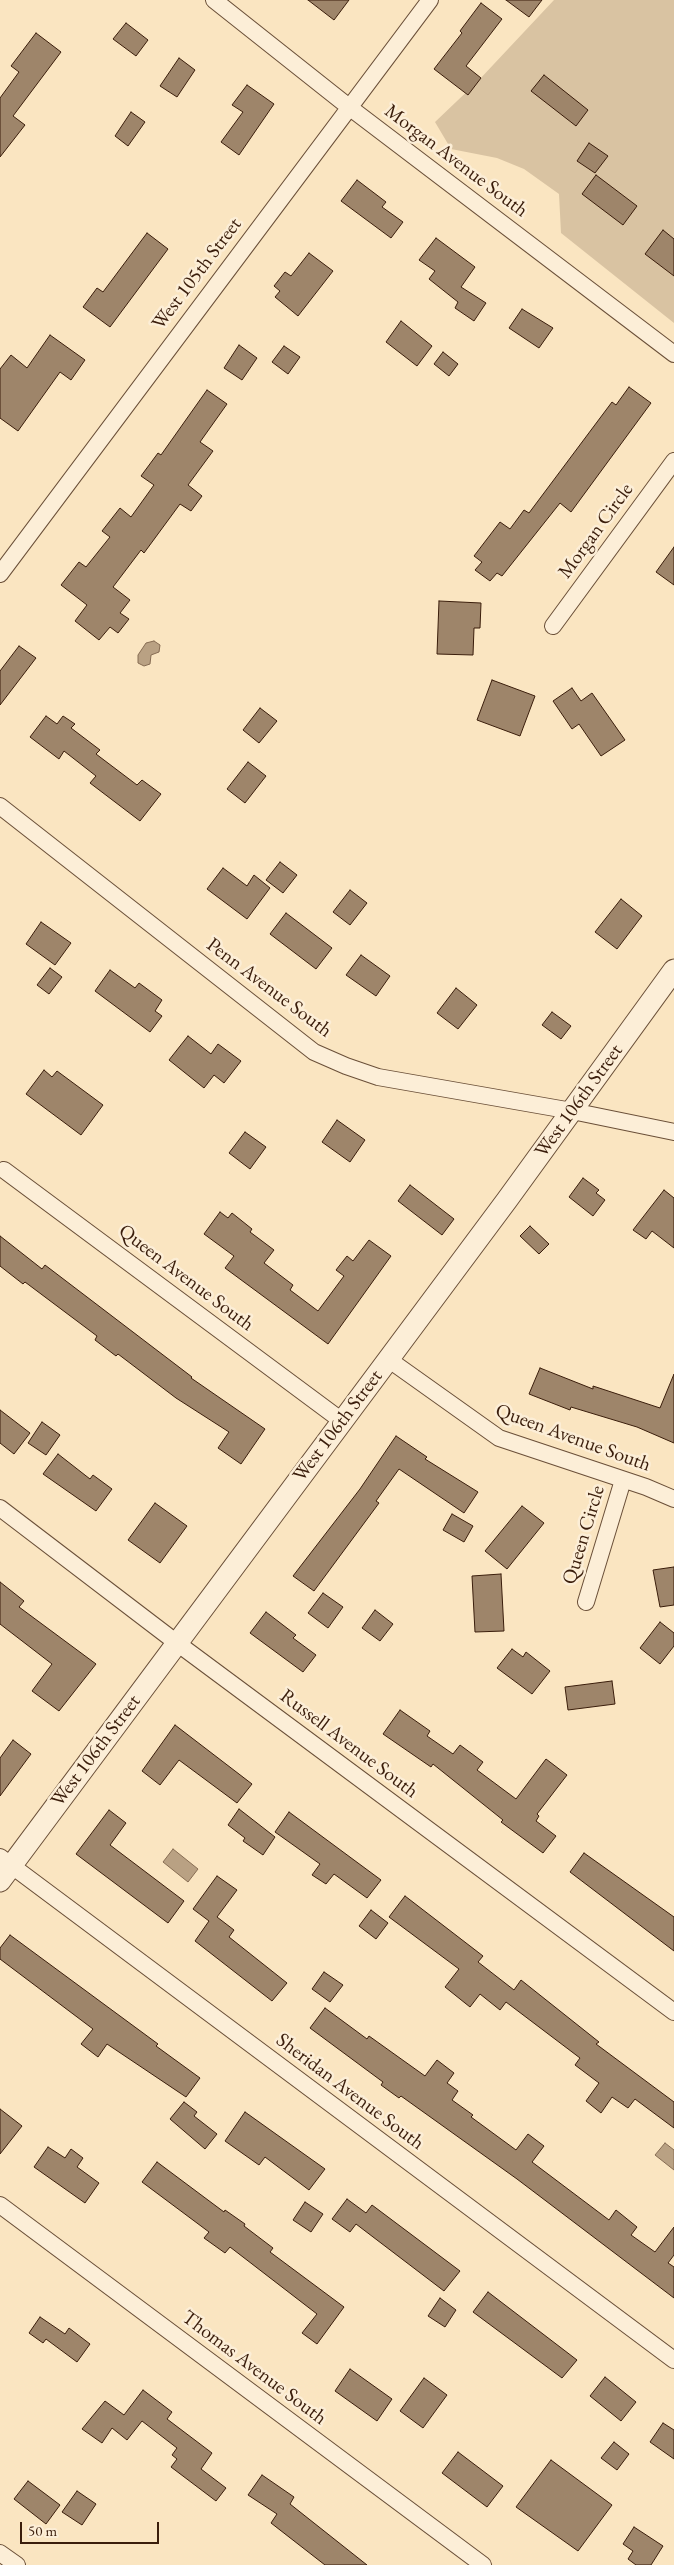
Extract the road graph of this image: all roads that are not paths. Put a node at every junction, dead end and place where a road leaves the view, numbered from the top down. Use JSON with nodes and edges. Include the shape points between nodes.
{"nodes":[{"id":1,"x":214,"y":0,"type":"edge"},
{"id":2,"x":430,"y":0,"type":"edge"},
{"id":3,"x":349,"y":107,"type":"junction"},
{"id":4,"x":674,"y":354,"type":"edge"},
{"id":5,"x":674,"y":461,"type":"edge"},
{"id":6,"x":0,"y":574,"type":"edge"},
{"id":7,"x":553,"y":626,"type":"dead end"},
{"id":8,"x":0,"y":806,"type":"edge"},
{"id":9,"x":674,"y":970,"type":"edge"},
{"id":10,"x":572,"y":1110,"type":"junction"},
{"id":11,"x":674,"y":1132,"type":"edge"},
{"id":12,"x":4,"y":1170,"type":"dead end"},
{"id":13,"x":388,"y":1359,"type":"junction"},
{"id":14,"x":342,"y":1420,"type":"junction"},
{"id":15,"x":623,"y":1480,"type":"junction"},
{"id":16,"x":674,"y":1499,"type":"edge"},
{"id":17,"x":0,"y":1508,"type":"edge"},
{"id":18,"x":586,"y":1602,"type":"dead end"},
{"id":19,"x":177,"y":1643,"type":"junction"},
{"id":20,"x":4,"y":1868,"type":"edge"},
{"id":21,"x":674,"y":2012,"type":"edge"},
{"id":22,"x":0,"y":2205,"type":"edge"},
{"id":23,"x":674,"y":2360,"type":"edge"},
{"id":24,"x":0,"y":2553,"type":"edge"},
{"id":25,"x":16,"y":2565,"type":"edge"},
{"id":26,"x":483,"y":2565,"type":"edge"}],
"edges":[{"from":1,"to":3,"type":"street","name":"Morgan Avenue South"},
{"from":2,"to":3,"type":"street","name":"West 105th Street"},
{"from":3,"to":4,"type":"street","name":"Morgan Avenue South"},
{"from":3,"to":6,"type":"street","name":"West 105th Street"},
{"from":5,"to":7,"type":"street","name":"Morgan Circle"},
{"from":8,"to":10,"type":"street","name":"Penn Avenue South","via":[[314,1052],[378,1078]]},
{"from":9,"to":10,"type":"street","name":"West 106th Street"},
{"from":10,"to":11,"type":"street","name":"Penn Avenue South"},
{"from":10,"to":13,"type":"street","name":"West 106th Street"},
{"from":12,"to":14,"type":"street","name":"Queen Avenue South"},
{"from":13,"to":14,"type":"street","name":"West 106th Street"},
{"from":13,"to":15,"type":"street","name":"Queen Avenue South","via":[[499,1438]]},
{"from":14,"to":19,"type":"street","name":"West 106th Street"},
{"from":15,"to":16,"type":"street","name":"Queen Avenue South"},
{"from":15,"to":18,"type":"street","name":"Queen Circle"},
{"from":17,"to":19,"type":"street","name":"Russell Avenue South"},
{"from":19,"to":20,"type":"street","name":"West 106th Street"},
{"from":19,"to":21,"type":"street","name":"Russell Avenue South"},
{"from":20,"to":23,"type":"street","name":"Sheridan Avenue South"},
{"from":22,"to":26,"type":"street","name":"Thomas Avenue South"},
{"from":24,"to":25,"type":"street"}]}
